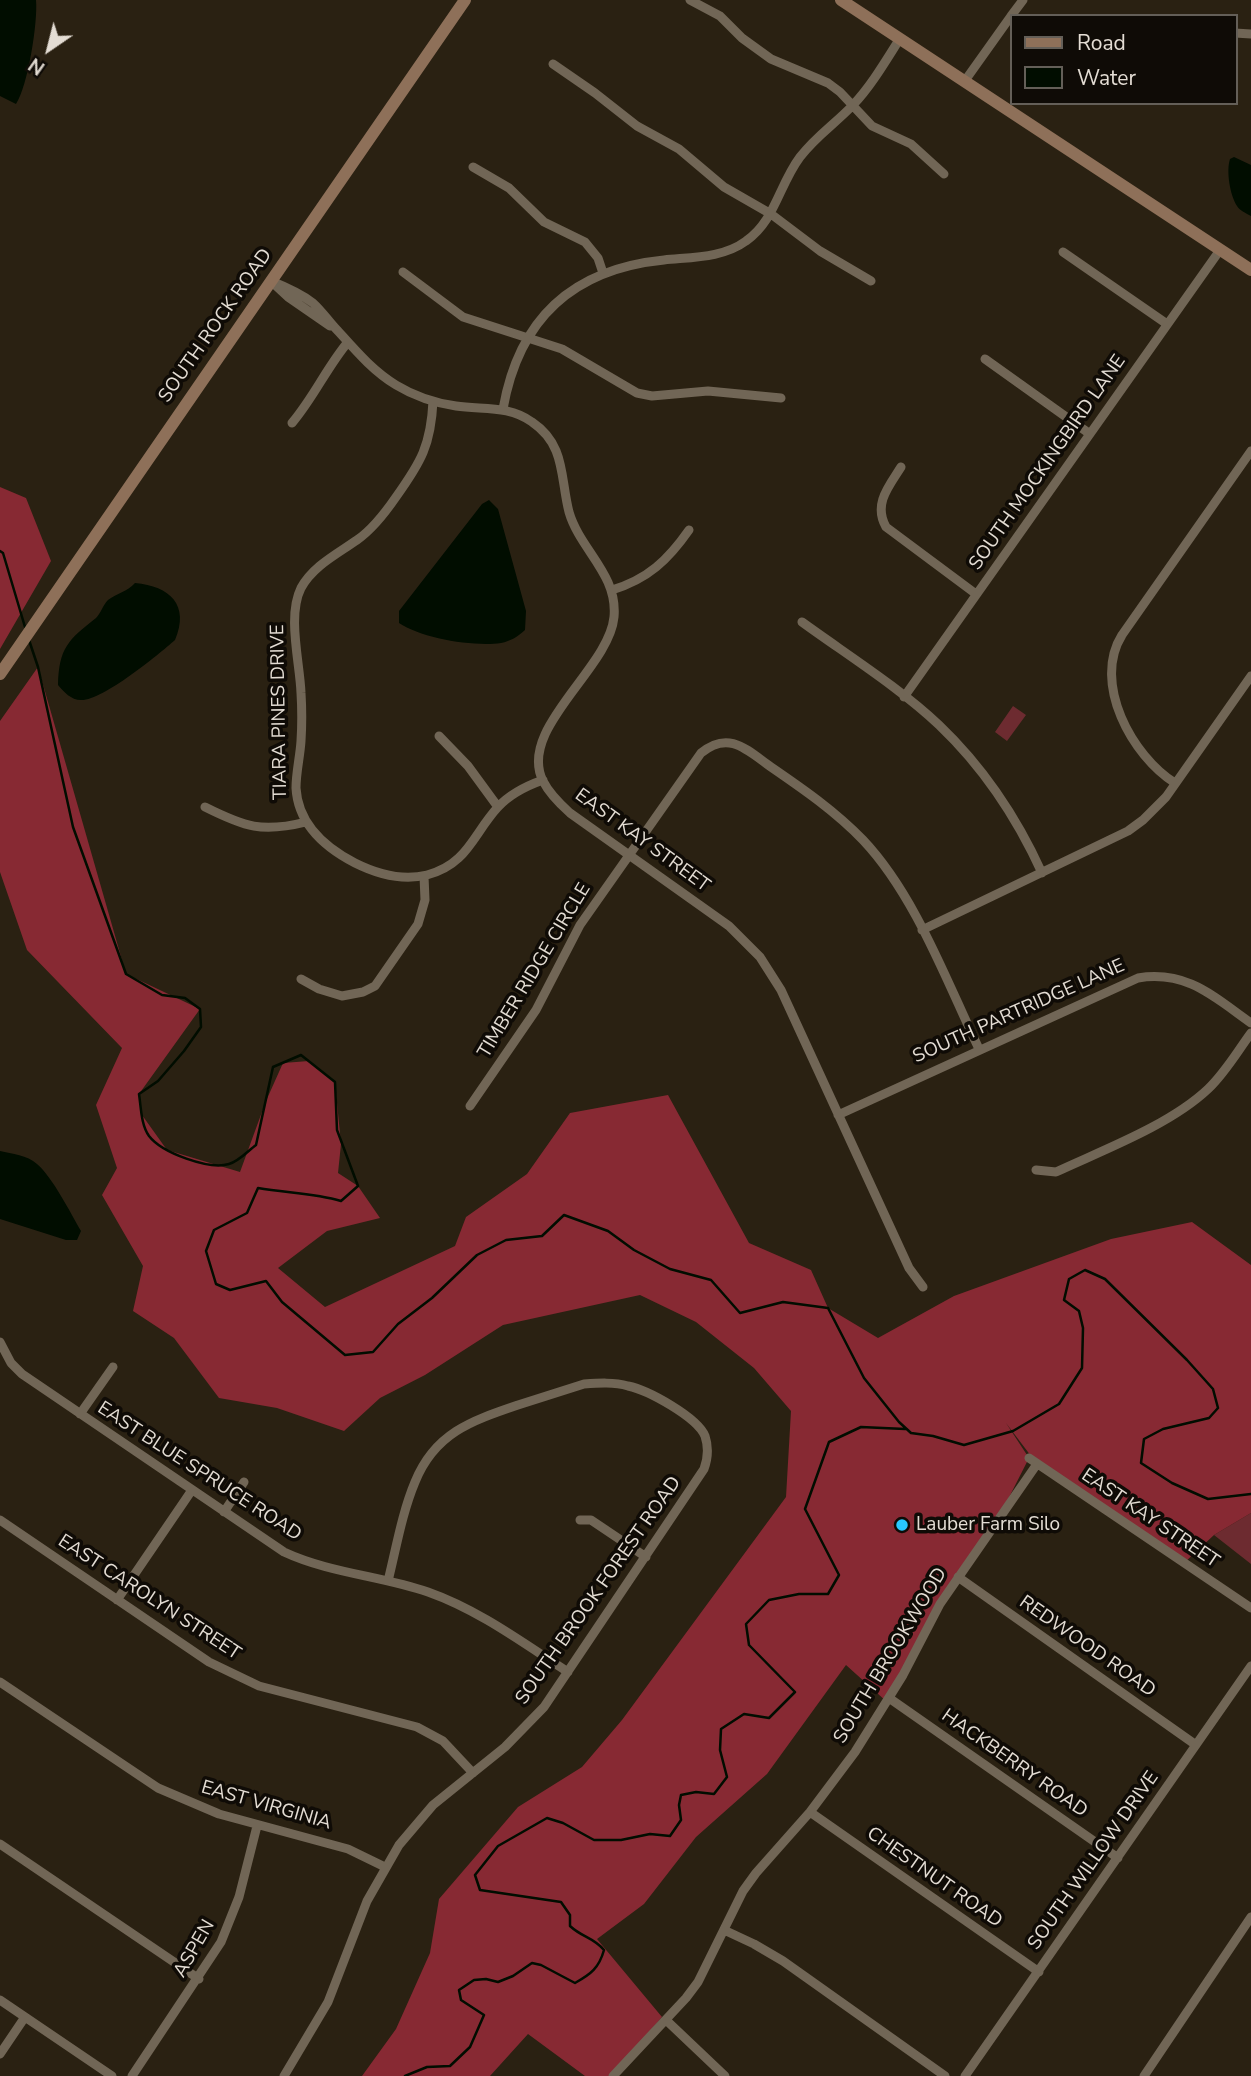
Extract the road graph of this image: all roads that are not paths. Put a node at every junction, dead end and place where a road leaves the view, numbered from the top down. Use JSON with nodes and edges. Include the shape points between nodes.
{"nodes":[{"id":1,"x":464,"y":0,"type":"edge"},
{"id":2,"x":690,"y":0,"type":"edge"},
{"id":3,"x":841,"y":0,"type":"edge"},
{"id":4,"x":1010,"y":17,"type":"edge"},
{"id":5,"x":899,"y":40,"type":"junction"},
{"id":6,"x":553,"y":64,"type":"dead end"},
{"id":7,"x":964,"y":82,"type":"junction"},
{"id":8,"x":853,"y":105,"type":"junction"},
{"id":9,"x":474,"y":167,"type":"dead end"},
{"id":10,"x":944,"y":174,"type":"dead end"},
{"id":11,"x":771,"y":214,"type":"junction"},
{"id":12,"x":1220,"y":250,"type":"junction"},
{"id":13,"x":1063,"y":252,"type":"dead end"},
{"id":14,"x":1251,"y":270,"type":"edge"},
{"id":15,"x":403,"y":272,"type":"dead end"},
{"id":16,"x":603,"y":273,"type":"junction"},
{"id":17,"x":271,"y":281,"type":"junction"},
{"id":18,"x":871,"y":281,"type":"dead end"},
{"id":19,"x":1167,"y":324,"type":"junction"},
{"id":20,"x":527,"y":337,"type":"junction"},
{"id":21,"x":348,"y":341,"type":"junction"},
{"id":22,"x":985,"y":359,"type":"dead end"},
{"id":23,"x":781,"y":398,"type":"dead end"},
{"id":24,"x":433,"y":401,"type":"junction"},
{"id":25,"x":503,"y":409,"type":"junction"},
{"id":26,"x":292,"y":423,"type":"dead end"},
{"id":27,"x":1090,"y":434,"type":"junction"},
{"id":28,"x":1251,"y":451,"type":"edge"},
{"id":29,"x":901,"y":467,"type":"dead end"},
{"id":30,"x":689,"y":530,"type":"dead end"},
{"id":31,"x":612,"y":590,"type":"junction"},
{"id":32,"x":976,"y":594,"type":"junction"},
{"id":33,"x":802,"y":622,"type":"dead end"},
{"id":34,"x":0,"y":674,"type":"edge"},
{"id":35,"x":1251,"y":676,"type":"edge"},
{"id":36,"x":904,"y":697,"type":"junction"},
{"id":37,"x":439,"y":736,"type":"dead end"},
{"id":38,"x":542,"y":780,"type":"junction"},
{"id":39,"x":1175,"y":783,"type":"junction"},
{"id":40,"x":205,"y":807,"type":"dead end"},
{"id":41,"x":498,"y":807,"type":"junction"},
{"id":42,"x":306,"y":822,"type":"junction"},
{"id":43,"x":629,"y":855,"type":"junction"},
{"id":44,"x":1042,"y":873,"type":"junction"},
{"id":45,"x":424,"y":876,"type":"junction"},
{"id":46,"x":922,"y":930,"type":"junction"},
{"id":47,"x":301,"y":979,"type":"dead end"},
{"id":48,"x":1251,"y":1023,"type":"edge"},
{"id":49,"x":1251,"y":1033,"type":"edge"},
{"id":50,"x":979,"y":1049,"type":"junction"},
{"id":51,"x":470,"y":1106,"type":"dead end"},
{"id":52,"x":838,"y":1115,"type":"junction"},
{"id":53,"x":1037,"y":1171,"type":"dead end"},
{"id":54,"x":923,"y":1287,"type":"dead end"},
{"id":55,"x":0,"y":1342,"type":"edge"},
{"id":56,"x":113,"y":1367,"type":"dead end"},
{"id":57,"x":80,"y":1414,"type":"junction"},
{"id":58,"x":1033,"y":1461,"type":"joint"},
{"id":59,"x":244,"y":1482,"type":"dead end"},
{"id":60,"x":192,"y":1490,"type":"junction"},
{"id":61,"x":224,"y":1511,"type":"junction"},
{"id":62,"x":0,"y":1520,"type":"edge"},
{"id":63,"x":580,"y":1520,"type":"dead end"},
{"id":64,"x":646,"y":1557,"type":"junction"},
{"id":65,"x":958,"y":1577,"type":"junction"},
{"id":66,"x":388,"y":1581,"type":"junction"},
{"id":67,"x":117,"y":1600,"type":"junction"},
{"id":68,"x":1251,"y":1608,"type":"edge"},
{"id":69,"x":1251,"y":1666,"type":"edge"},
{"id":70,"x":568,"y":1672,"type":"junction"},
{"id":71,"x":0,"y":1682,"type":"edge"},
{"id":72,"x":889,"y":1698,"type":"junction"},
{"id":73,"x":1196,"y":1745,"type":"junction"},
{"id":74,"x":473,"y":1773,"type":"junction"},
{"id":75,"x":810,"y":1812,"type":"junction"},
{"id":76,"x":257,"y":1825,"type":"junction"},
{"id":77,"x":0,"y":1844,"type":"edge"},
{"id":78,"x":1118,"y":1858,"type":"junction"},
{"id":79,"x":385,"y":1867,"type":"junction"},
{"id":80,"x":1251,"y":1917,"type":"edge"},
{"id":81,"x":724,"y":1930,"type":"junction"},
{"id":82,"x":1039,"y":1972,"type":"junction"},
{"id":83,"x":199,"y":1979,"type":"junction"},
{"id":84,"x":0,"y":2000,"type":"edge"},
{"id":85,"x":25,"y":2017,"type":"junction"},
{"id":86,"x":666,"y":2020,"type":"junction"},
{"id":87,"x":0,"y":2054,"type":"edge"},
{"id":88,"x":112,"y":2076,"type":"edge"},
{"id":89,"x":132,"y":2076,"type":"edge"},
{"id":90,"x":284,"y":2076,"type":"edge"},
{"id":91,"x":613,"y":2076,"type":"edge"},
{"id":92,"x":725,"y":2076,"type":"edge"},
{"id":93,"x":945,"y":2076,"type":"edge"},
{"id":94,"x":965,"y":2076,"type":"edge"},
{"id":95,"x":1144,"y":2076,"type":"edge"}],
"edges":[{"from":1,"to":17,"type":"main road","name":"SOUTH ROCK ROAD"},
{"from":2,"to":8,"type":"street","via":[[720,16],[757,50],[828,83]]},
{"from":3,"to":5,"type":"main road"},
{"from":4,"to":7,"type":"street"},
{"from":5,"to":7,"type":"main road"},
{"from":5,"to":8,"type":"street"},
{"from":6,"to":11,"type":"street","via":[[637,126],[679,149],[724,187]]},
{"from":7,"to":12,"type":"main road"},
{"from":8,"to":10,"type":"street","via":[[872,126],[911,144]]},
{"from":8,"to":11,"type":"street","via":[[797,160]]},
{"from":9,"to":16,"type":"street","via":[[509,188],[544,222],[585,242]]},
{"from":11,"to":16,"type":"street","via":[[755,234],[731,250],[641,262]]},
{"from":11,"to":18,"type":"street"},
{"from":12,"to":14,"type":"main road"},
{"from":12,"to":19,"type":"street","name":"SOUTH MOCKINGBIRD LANE"},
{"from":13,"to":19,"type":"street"},
{"from":15,"to":20,"type":"street","via":[[463,317]]},
{"from":16,"to":20,"type":"street","via":[[559,300]]},
{"from":17,"to":21,"type":"street"},
{"from":17,"to":34,"type":"main road","name":"SOUTH ROCK ROAD"},
{"from":19,"to":27,"type":"street","name":"SOUTH MOCKINGBIRD LANE"},
{"from":20,"to":23,"type":"street","via":[[562,349],[637,393],[708,391]]},
{"from":20,"to":25,"type":"street","via":[[512,370]]},
{"from":21,"to":24,"type":"street","via":[[382,376]]},
{"from":21,"to":26,"type":"street"},
{"from":22,"to":27,"type":"street"},
{"from":24,"to":25,"type":"street"},
{"from":24,"to":42,"type":"street","name":"TIARA PINES DRIVE","via":[[429,436],[418,468],[383,515],[321,565],[298,599],[301,741],[296,788]]},
{"from":25,"to":31,"type":"street","via":[[533,422],[550,440],[562,464],[565,496],[576,532]]},
{"from":27,"to":32,"type":"street","name":"SOUTH MOCKINGBIRD LANE"},
{"from":28,"to":39,"type":"street","via":[[1122,635],[1111,660],[1113,694],[1137,746]]},
{"from":29,"to":32,"type":"street","via":[[882,499],[886,527]]},
{"from":30,"to":31,"type":"street","via":[[651,573]]},
{"from":31,"to":38,"type":"street","via":[[609,638],[545,734],[539,756]]},
{"from":32,"to":36,"type":"street","name":"SOUTH MOCKINGBIRD LANE"},
{"from":33,"to":36,"type":"street"},
{"from":35,"to":39,"type":"street"},
{"from":36,"to":44,"type":"street","via":[[940,726],[979,770],[1015,821]]},
{"from":37,"to":41,"type":"street"},
{"from":38,"to":41,"type":"street","name":"TIARA PINES DRIVE"},
{"from":38,"to":43,"type":"street","name":"EAST KAY STREET","via":[[570,813]]},
{"from":39,"to":44,"type":"street","via":[[1155,809],[1128,831]]},
{"from":40,"to":42,"type":"street","via":[[242,825],[282,827]]},
{"from":41,"to":45,"type":"street","name":"TIARA PINES DRIVE","via":[[463,855]]},
{"from":42,"to":45,"type":"street","name":"TIARA PINES DRIVE","via":[[333,851],[364,868],[396,876]]},
{"from":43,"to":46,"type":"street","name":"TIMBER RIDGE CIRCLE","via":[[701,753],[717,743],[734,743],[845,822],[893,878]]},
{"from":43,"to":51,"type":"street","name":"TIMBER RIDGE CIRCLE","via":[[580,925],[536,1010]]},
{"from":43,"to":52,"type":"street","name":"EAST KAY STREET","via":[[717,916],[760,957],[781,990]]},
{"from":44,"to":46,"type":"street"},
{"from":45,"to":47,"type":"street","via":[[425,900],[418,924],[375,986],[342,996]]},
{"from":46,"to":50,"type":"street"},
{"from":48,"to":50,"type":"street","name":"SOUTH PARTRIDGE LANE","via":[[1193,983],[1151,975]]},
{"from":49,"to":53,"type":"street","via":[[1209,1088],[1180,1111],[1056,1172]]},
{"from":50,"to":52,"type":"street","name":"SOUTH PARTRIDGE LANE"},
{"from":52,"to":54,"type":"street","name":"EAST KAY STREET","via":[[909,1268]]},
{"from":55,"to":57,"type":"street","name":"EAST BLUE SPRUCE ROAD","via":[[22,1374]]},
{"from":56,"to":57,"type":"street"},
{"from":57,"to":60,"type":"street","name":"EAST BLUE SPRUCE ROAD"},
{"from":58,"to":65,"type":"street","name":"SOUTH BROOKWOOD"},
{"from":58,"to":68,"type":"street","name":"EAST KAY STREET"},
{"from":59,"to":61,"type":"street"},
{"from":60,"to":61,"type":"street","name":"EAST BLUE SPRUCE ROAD"},
{"from":60,"to":67,"type":"street"},
{"from":61,"to":66,"type":"street","name":"EAST BLUE SPRUCE ROAD","via":[[294,1556]]},
{"from":62,"to":67,"type":"street","name":"EAST CAROLYN STREET"},
{"from":63,"to":64,"type":"street","via":[[592,1520]]},
{"from":64,"to":66,"type":"street","name":"SOUTH BROOK FOREST ROAD","via":[[704,1469],[708,1448],[694,1422],[650,1393],[620,1384],[584,1384],[476,1419],[437,1447],[414,1484]]},
{"from":64,"to":70,"type":"street","name":"SOUTH BROOK FOREST ROAD"},
{"from":65,"to":72,"type":"street","name":"SOUTH BROOKWOOD"},
{"from":65,"to":73,"type":"street","name":"REDWOOD ROAD"},
{"from":66,"to":70,"type":"street","name":"EAST BLUE SPRUCE ROAD","via":[[463,1606]]},
{"from":67,"to":74,"type":"street","name":"EAST CAROLYN STREET","via":[[197,1656],[242,1679],[431,1734]]},
{"from":69,"to":73,"type":"street","name":"SOUTH WILLOW DRIVE"},
{"from":70,"to":74,"type":"street","name":"SOUTH BROOK FOREST ROAD","via":[[536,1716]]},
{"from":71,"to":76,"type":"street","name":"EAST VIRGINIA","via":[[158,1788]]},
{"from":72,"to":75,"type":"street","name":"SOUTH BROOKWOOD"},
{"from":72,"to":78,"type":"street","name":"HACKBERRY ROAD"},
{"from":73,"to":78,"type":"street","name":"SOUTH WILLOW DRIVE"},
{"from":74,"to":79,"type":"street","name":"SOUTH BROOK FOREST ROAD","via":[[414,1825]]},
{"from":75,"to":81,"type":"street","name":"SOUTH BROOKWOOD","via":[[756,1873]]},
{"from":75,"to":82,"type":"street","name":"CHESTNUT ROAD"},
{"from":76,"to":79,"type":"street","name":"EAST VIRGINIA","via":[[338,1845]]},
{"from":76,"to":83,"type":"street","name":"ASPEN","via":[[232,1920]]},
{"from":77,"to":83,"type":"street"},
{"from":78,"to":82,"type":"street","name":"SOUTH WILLOW DRIVE"},
{"from":79,"to":90,"type":"street","name":"SOUTH BROOK FOREST ROAD","via":[[328,2002]]},
{"from":80,"to":95,"type":"street"},
{"from":81,"to":86,"type":"street","name":"SOUTH BROOKWOOD","via":[[698,1982]]},
{"from":81,"to":93,"type":"street","via":[[787,1963]]},
{"from":82,"to":94,"type":"street","name":"SOUTH WILLOW DRIVE"},
{"from":83,"to":89,"type":"street","name":"ASPEN"},
{"from":84,"to":85,"type":"street"},
{"from":85,"to":87,"type":"street"},
{"from":85,"to":88,"type":"street"},
{"from":86,"to":91,"type":"street","name":"SOUTH BROOKWOOD"},
{"from":86,"to":92,"type":"street"}]}
